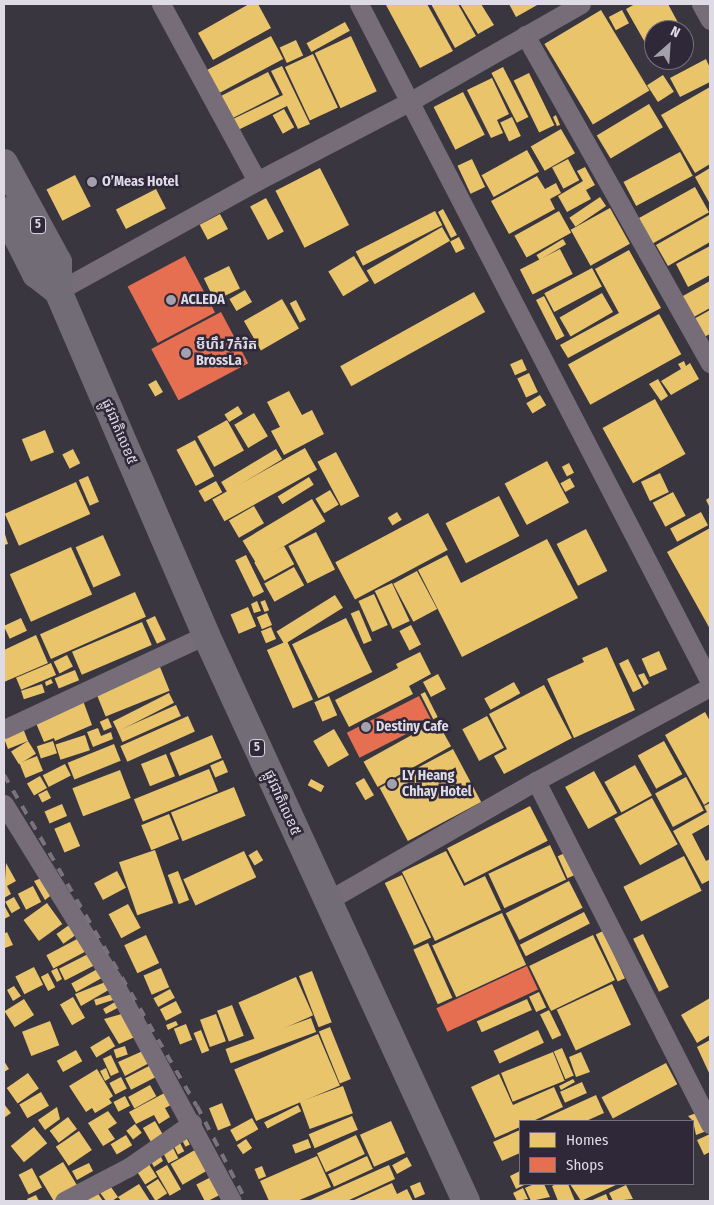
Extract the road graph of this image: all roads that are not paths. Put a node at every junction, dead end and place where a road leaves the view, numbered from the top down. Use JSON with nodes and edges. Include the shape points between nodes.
{"nodes":[{"id":1,"x":161,"y":4,"type":"edge"},
{"id":2,"x":358,"y":4,"type":"edge"},
{"id":3,"x":581,"y":4,"type":"edge"},
{"id":4,"x":701,"y":4,"type":"edge"},
{"id":5,"x":710,"y":20,"type":"edge"},
{"id":6,"x":525,"y":35,"type":"junction"},
{"id":7,"x":409,"y":102,"type":"junction"},
{"id":8,"x":4,"y":163,"type":"edge"},
{"id":9,"x":257,"y":181,"type":"junction"},
{"id":10,"x":4,"y":211,"type":"edge"},
{"id":11,"x":58,"y":290,"type":"junction"},
{"id":12,"x":710,"y":363,"type":"edge"},
{"id":13,"x":206,"y":634,"type":"junction"},
{"id":14,"x":710,"y":682,"type":"edge"},
{"id":15,"x":710,"y":687,"type":"edge"},
{"id":16,"x":4,"y":729,"type":"edge"},
{"id":17,"x":536,"y":780,"type":"junction"},
{"id":18,"x":4,"y":804,"type":"edge"},
{"id":19,"x":327,"y":901,"type":"junction"},
{"id":20,"x":192,"y":1123,"type":"junction"},
{"id":21,"x":710,"y":1124,"type":"edge"},
{"id":22,"x":64,"y":1201,"type":"edge"},
{"id":23,"x":232,"y":1201,"type":"edge"},
{"id":24,"x":466,"y":1201,"type":"edge"}],
"edges":[{"from":1,"to":9,"type":"street"},
{"from":2,"to":7,"type":"street"},
{"from":3,"to":6,"type":"street"},
{"from":4,"to":5,"type":"street"},
{"from":6,"to":7,"type":"street"},
{"from":6,"to":12,"type":"street"},
{"from":7,"to":9,"type":"street"},
{"from":7,"to":14,"type":"street"},
{"from":8,"to":11,"type":"highway","name":"ផ្លូវជាតិលេខ៥","number":"5","via":[[58,262]]},
{"from":9,"to":11,"type":"street"},
{"from":10,"to":11,"type":"highway","number":"5","via":[[36,274]]},
{"from":11,"to":13,"type":"highway","name":"ផ្លូវជាតិលេខ៥","number":"5"},
{"from":13,"to":16,"type":"street"},
{"from":13,"to":19,"type":"highway","name":"ផ្លូវជាតិលេខ៥","number":"5"},
{"from":15,"to":17,"type":"street"},
{"from":17,"to":19,"type":"street"},
{"from":17,"to":21,"type":"street"},
{"from":18,"to":20,"type":"street","via":[[112,979]]},
{"from":19,"to":24,"type":"highway","name":"ផ្លូវជាតិលេខ៥","number":"5"},
{"from":20,"to":22,"type":"street","via":[[129,1167]]},
{"from":20,"to":23,"type":"street"}]}
